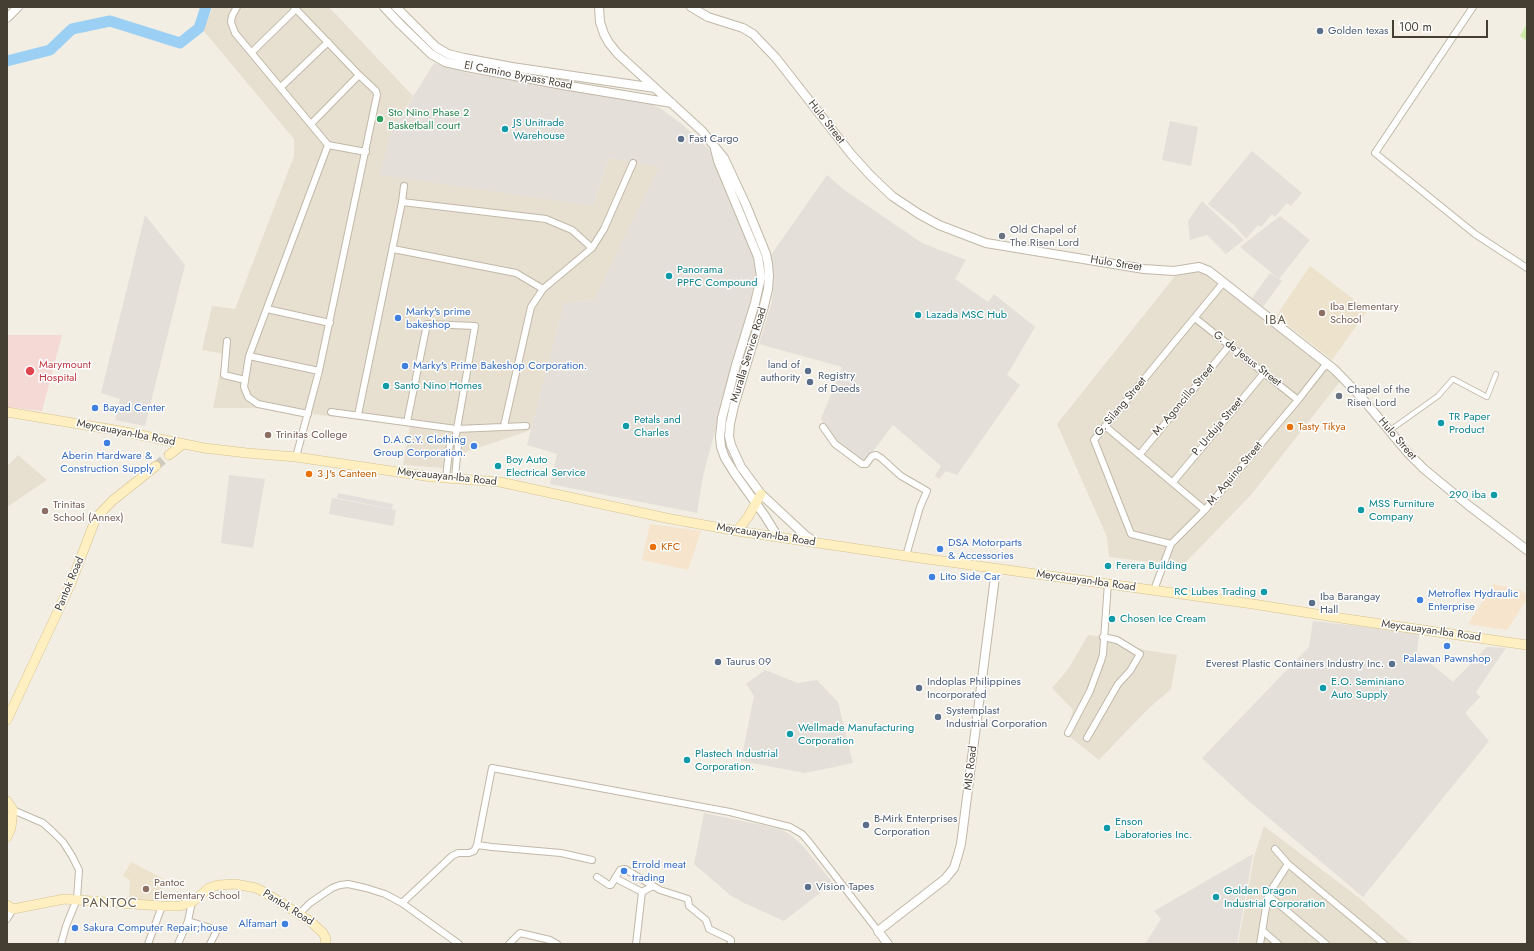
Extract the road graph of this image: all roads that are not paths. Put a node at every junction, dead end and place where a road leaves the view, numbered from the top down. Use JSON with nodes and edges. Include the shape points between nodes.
{"nodes":[{"id":1,"x":18,"y":7,"type":"edge"},
{"id":2,"x":237,"y":7,"type":"edge"},
{"id":3,"x":384,"y":7,"type":"edge"},
{"id":4,"x":396,"y":7,"type":"edge"},
{"id":5,"x":599,"y":7,"type":"edge"},
{"id":6,"x":691,"y":7,"type":"edge"},
{"id":7,"x":1473,"y":7,"type":"edge"},
{"id":8,"x":295,"y":8,"type":"edge"},
{"id":9,"x":7,"y":18,"type":"edge"},
{"id":10,"x":328,"y":42,"type":"junction"},
{"id":11,"x":252,"y":52,"type":"junction"},
{"id":12,"x":448,"y":54,"type":"junction"},
{"id":13,"x":445,"y":62,"type":"junction"},
{"id":14,"x":512,"y":67,"type":"junction"},
{"id":15,"x":638,"y":72,"type":"junction"},
{"id":16,"x":359,"y":75,"type":"junction"},
{"id":17,"x":510,"y":75,"type":"junction"},
{"id":18,"x":617,"y":83,"type":"junction"},
{"id":19,"x":629,"y":85,"type":"junction"},
{"id":20,"x":281,"y":87,"type":"junction"},
{"id":21,"x":656,"y":89,"type":"junction"},
{"id":22,"x":615,"y":94,"type":"junction"},
{"id":23,"x":673,"y":103,"type":"junction"},
{"id":24,"x":311,"y":124,"type":"junction"},
{"id":25,"x":328,"y":145,"type":"junction"},
{"id":26,"x":714,"y":146,"type":"junction"},
{"id":27,"x":366,"y":152,"type":"junction"},
{"id":28,"x":633,"y":163,"type":"dead end"},
{"id":29,"x":404,"y":186,"type":"dead end"},
{"id":30,"x":402,"y":202,"type":"junction"},
{"id":31,"x":592,"y":248,"type":"junction"},
{"id":32,"x":393,"y":249,"type":"junction"},
{"id":33,"x":1527,"y":268,"type":"edge"},
{"id":34,"x":1223,"y":283,"type":"junction"},
{"id":35,"x":543,"y":289,"type":"junction"},
{"id":36,"x":267,"y":309,"type":"junction"},
{"id":37,"x":1195,"y":318,"type":"junction"},
{"id":38,"x":330,"y":323,"type":"junction"},
{"id":39,"x":227,"y":341,"type":"dead end"},
{"id":40,"x":1229,"y":346,"type":"junction"},
{"id":41,"x":249,"y":356,"type":"junction"},
{"id":42,"x":1327,"y":363,"type":"junction"},
{"id":43,"x":319,"y":371,"type":"junction"},
{"id":44,"x":1264,"y":373,"type":"junction"},
{"id":45,"x":1496,"y":374,"type":"dead end"},
{"id":46,"x":245,"y":380,"type":"junction"},
{"id":47,"x":1298,"y":400,"type":"junction"},
{"id":48,"x":7,"y":412,"type":"edge"},
{"id":49,"x":331,"y":412,"type":"dead end"},
{"id":50,"x":308,"y":414,"type":"junction"},
{"id":51,"x":358,"y":415,"type":"junction"},
{"id":52,"x":407,"y":422,"type":"junction"},
{"id":53,"x":504,"y":426,"type":"junction"},
{"id":54,"x":526,"y":426,"type":"dead end"},
{"id":55,"x":1105,"y":426,"type":"junction"},
{"id":56,"x":823,"y":427,"type":"dead end"},
{"id":57,"x":456,"y":429,"type":"junction"},
{"id":58,"x":1389,"y":431,"type":"junction"},
{"id":59,"x":455,"y":440,"type":"junction"},
{"id":60,"x":183,"y":444,"type":"junction"},
{"id":61,"x":1140,"y":454,"type":"junction"},
{"id":62,"x":169,"y":455,"type":"tunnel mouth"},
{"id":63,"x":296,"y":457,"type":"junction"},
{"id":64,"x":448,"y":458,"type":"junction"},
{"id":65,"x":457,"y":460,"type":"junction"},
{"id":66,"x":156,"y":466,"type":"tunnel mouth"},
{"id":67,"x":451,"y":477,"type":"junction"},
{"id":68,"x":1173,"y":482,"type":"junction"},
{"id":69,"x":761,"y":494,"type":"junction"},
{"id":70,"x":756,"y":503,"type":"junction"},
{"id":71,"x":1205,"y":510,"type":"junction"},
{"id":72,"x":737,"y":531,"type":"junction"},
{"id":73,"x":778,"y":537,"type":"junction"},
{"id":74,"x":816,"y":543,"type":"junction"},
{"id":75,"x":1171,"y":544,"type":"junction"},
{"id":76,"x":1527,"y":550,"type":"edge"},
{"id":77,"x":906,"y":556,"type":"junction"},
{"id":78,"x":996,"y":569,"type":"junction"},
{"id":79,"x":1108,"y":583,"type":"junction"},
{"id":80,"x":1154,"y":590,"type":"junction"},
{"id":81,"x":1103,"y":637,"type":"junction"},
{"id":82,"x":1527,"y":645,"type":"edge"},
{"id":83,"x":7,"y":720,"type":"edge"},
{"id":84,"x":1068,"y":733,"type":"dead end"},
{"id":85,"x":1087,"y":738,"type":"dead end"},
{"id":86,"x":7,"y":801,"type":"edge"},
{"id":87,"x":13,"y":810,"type":"junction"},
{"id":88,"x":7,"y":837,"type":"edge"},
{"id":89,"x":477,"y":845,"type":"junction"},
{"id":90,"x":1275,"y":850,"type":"dead end"},
{"id":91,"x":592,"y":860,"type":"dead end"},
{"id":92,"x":1288,"y":864,"type":"junction"},
{"id":93,"x":597,"y":878,"type":"dead end"},
{"id":94,"x":615,"y":878,"type":"junction"},
{"id":95,"x":653,"y":886,"type":"junction"},
{"id":96,"x":642,"y":892,"type":"junction"},
{"id":97,"x":1268,"y":895,"type":"junction"},
{"id":98,"x":77,"y":899,"type":"junction"},
{"id":99,"x":192,"y":902,"type":"junction"},
{"id":100,"x":402,"y":903,"type":"junction"},
{"id":101,"x":162,"y":906,"type":"junction"},
{"id":102,"x":10,"y":907,"type":"edge"},
{"id":103,"x":299,"y":914,"type":"junction"},
{"id":104,"x":7,"y":919,"type":"edge"},
{"id":105,"x":188,"y":921,"type":"junction"},
{"id":106,"x":878,"y":931,"type":"junction"},
{"id":107,"x":1263,"y":931,"type":"junction"},
{"id":108,"x":61,"y":944,"type":"edge"},
{"id":109,"x":148,"y":944,"type":"edge"},
{"id":110,"x":178,"y":944,"type":"edge"},
{"id":111,"x":210,"y":944,"type":"edge"},
{"id":112,"x":326,"y":944,"type":"edge"},
{"id":113,"x":459,"y":944,"type":"edge"},
{"id":114,"x":509,"y":944,"type":"edge"},
{"id":115,"x":558,"y":944,"type":"edge"},
{"id":116,"x":636,"y":944,"type":"edge"},
{"id":117,"x":731,"y":944,"type":"edge"},
{"id":118,"x":888,"y":944,"type":"edge"},
{"id":119,"x":1260,"y":944,"type":"edge"},
{"id":120,"x":1278,"y":944,"type":"edge"},
{"id":121,"x":1326,"y":944,"type":"edge"},
{"id":122,"x":1384,"y":944,"type":"edge"}],
"edges":[{"from":1,"to":9,"type":"street"},
{"from":2,"to":11,"type":"street","via":[[232,16],[232,28]]},
{"from":3,"to":13,"type":"street","name":"El Camino Bypass Road","via":[[431,54]]},
{"from":4,"to":12,"type":"street","name":"El Camino Bypass Road","via":[[436,47]]},
{"from":5,"to":15,"type":"street","name":"Muralla Service Road","via":[[600,22],[609,43]]},
{"from":6,"to":34,"type":"street","name":"Hulo Street","via":[[704,15],[753,34],[776,58],[870,175],[892,196],[939,225],[986,243],[1144,269],[1174,271],[1199,267],[1209,271]]},
{"from":7,"to":33,"type":"street","via":[[1375,153],[1465,226]]},
{"from":8,"to":10,"type":"street"},
{"from":8,"to":11,"type":"street"},
{"from":10,"to":16,"type":"street"},
{"from":10,"to":20,"type":"street"},
{"from":11,"to":20,"type":"street"},
{"from":12,"to":13,"type":"street"},
{"from":12,"to":14,"type":"street","name":"El Camino Bypass Road"},
{"from":13,"to":17,"type":"street","name":"El Camino Bypass Road"},
{"from":14,"to":17,"type":"street"},
{"from":14,"to":18,"type":"street","name":"El Camino Bypass Road"},
{"from":15,"to":19,"type":"street"},
{"from":15,"to":21,"type":"street","name":"Muralla Service Road"},
{"from":16,"to":24,"type":"street"},
{"from":16,"to":27,"type":"street","via":[[378,95]]},
{"from":17,"to":22,"type":"street","name":"El Camino Bypass Road"},
{"from":18,"to":19,"type":"street","name":"El Camino Bypass Road"},
{"from":18,"to":22,"type":"street"},
{"from":19,"to":21,"type":"street","name":"El Camino Bypass Road"},
{"from":20,"to":24,"type":"street"},
{"from":21,"to":23,"type":"street","name":"Muralla Service Road"},
{"from":22,"to":23,"type":"street","name":"El Camino Bypass Road"},
{"from":23,"to":26,"type":"street","name":"Muralla Service Road"},
{"from":24,"to":25,"type":"street"},
{"from":25,"to":27,"type":"street"},
{"from":25,"to":36,"type":"street"},
{"from":26,"to":69,"type":"street","name":"Muralla Service Road","via":[[724,158],[746,205],[768,264],[768,289],[734,406],[729,436],[741,467]]},
{"from":26,"to":70,"type":"street","name":"Muralla Service Road","via":[[760,267],[759,287],[722,418],[720,437],[725,458]]},
{"from":27,"to":38,"type":"street"},
{"from":28,"to":31,"type":"street","via":[[604,229]]},
{"from":29,"to":30,"type":"street"},
{"from":30,"to":31,"type":"street","via":[[546,219],[572,230]]},
{"from":30,"to":32,"type":"street"},
{"from":31,"to":35,"type":"street"},
{"from":32,"to":35,"type":"street","via":[[516,273]]},
{"from":32,"to":51,"type":"street"},
{"from":34,"to":37,"type":"street","name":"G. Silang Street"},
{"from":34,"to":42,"type":"street","name":"Hulo Street"},
{"from":35,"to":53,"type":"street","via":[[531,307]]},
{"from":36,"to":38,"type":"street"},
{"from":36,"to":41,"type":"street"},
{"from":37,"to":40,"type":"street","name":"G. de Jesus Street"},
{"from":37,"to":55,"type":"street","name":"G. Silang Street"},
{"from":38,"to":43,"type":"street"},
{"from":39,"to":46,"type":"street","via":[[224,375]]},
{"from":40,"to":44,"type":"street","name":"G. de Jesus Street"},
{"from":40,"to":61,"type":"street","name":"M. Agoncillo Street"},
{"from":41,"to":43,"type":"street"},
{"from":41,"to":46,"type":"street"},
{"from":42,"to":47,"type":"street","name":"M. Aquino Street"},
{"from":42,"to":58,"type":"street","name":"Hulo Street"},
{"from":43,"to":50,"type":"street"},
{"from":44,"to":47,"type":"street","name":"G. de Jesus Street"},
{"from":44,"to":68,"type":"street","name":"P. Urduja Street"},
{"from":45,"to":58,"type":"street","via":[[1487,397],[1454,379],[1438,396]]},
{"from":46,"to":50,"type":"street","via":[[244,387],[248,397],[258,404]]},
{"from":47,"to":71,"type":"street","name":"M. Aquino Street"},
{"from":48,"to":60,"type":"main road","name":"Meycauayan-Iba Road"},
{"from":49,"to":51,"type":"street"},
{"from":50,"to":63,"type":"street"},
{"from":51,"to":52,"type":"street"},
{"from":52,"to":57,"type":"street"},
{"from":52,"to":57,"type":"street","via":[[427,324],[475,326]]},
{"from":53,"to":54,"type":"street"},
{"from":53,"to":57,"type":"street"},
{"from":55,"to":61,"type":"street"},
{"from":55,"to":75,"type":"street","name":"G. Silang Street","via":[[1094,440],[1131,534]]},
{"from":56,"to":77,"type":"street","via":[[835,444],[862,464],[866,464],[876,455],[905,478],[927,491]]},
{"from":57,"to":59,"type":"street"},
{"from":58,"to":76,"type":"street","name":"Hulo Street","via":[[1424,469]]},
{"from":59,"to":64,"type":"street","via":[[450,444]]},
{"from":59,"to":65,"type":"street","via":[[458,445]]},
{"from":60,"to":62,"type":"main road"},
{"from":60,"to":63,"type":"main road","name":"Meycauayan-Iba Road"},
{"from":61,"to":68,"type":"street"},
{"from":63,"to":67,"type":"main road","name":"Meycauayan-Iba Road","via":[[425,476]]},
{"from":64,"to":65,"type":"street"},
{"from":64,"to":67,"type":"street"},
{"from":65,"to":67,"type":"street"},
{"from":66,"to":83,"type":"main road","name":"Pantok Road","via":[[112,501],[96,518],[71,583]]},
{"from":67,"to":72,"type":"main road","name":"Meycauayan-Iba Road","via":[[500,482]]},
{"from":68,"to":71,"type":"street"},
{"from":69,"to":70,"type":"main road"},
{"from":69,"to":74,"type":"street","name":"Muralla Service Road","via":[[804,535]]},
{"from":70,"to":72,"type":"main road"},
{"from":70,"to":73,"type":"street","name":"Muralla Service Road"},
{"from":71,"to":75,"type":"street","name":"M. Aquino Street"},
{"from":72,"to":73,"type":"main road","name":"Meycauayan-Iba Road"},
{"from":73,"to":74,"type":"main road","name":"Meycauayan-Iba Road"},
{"from":74,"to":77,"type":"main road","name":"Meycauayan-Iba Road"},
{"from":75,"to":80,"type":"street","name":"M. Aquino Street"},
{"from":77,"to":78,"type":"main road","name":"Meycauayan-Iba Road"},
{"from":78,"to":79,"type":"main road","name":"Meycauayan-Iba Road"},
{"from":78,"to":106,"type":"street","name":"MIS Road","via":[[961,844],[954,868],[945,879]]},
{"from":79,"to":80,"type":"main road","name":"Meycauayan-Iba Road"},
{"from":79,"to":81,"type":"street"},
{"from":80,"to":82,"type":"main road","name":"Meycauayan-Iba Road"},
{"from":81,"to":84,"type":"street","via":[[1101,662],[1090,691]]},
{"from":81,"to":85,"type":"street","via":[[1117,640],[1140,654],[1118,684]]},
{"from":86,"to":87,"type":"main road"},
{"from":87,"to":88,"type":"main road"},
{"from":87,"to":98,"type":"street","via":[[43,823],[63,842],[79,870]]},
{"from":89,"to":91,"type":"street","via":[[561,853]]},
{"from":89,"to":100,"type":"street","via":[[472,852],[452,856]]},
{"from":89,"to":106,"type":"street","via":[[492,768],[730,812],[790,827],[802,834]]},
{"from":90,"to":92,"type":"street"},
{"from":92,"to":97,"type":"street"},
{"from":92,"to":122,"type":"street"},
{"from":93,"to":94,"type":"street","via":[[611,885]]},
{"from":94,"to":95,"type":"street","via":[[620,870],[625,869]]},
{"from":94,"to":96,"type":"street"},
{"from":95,"to":96,"type":"street"},
{"from":95,"to":117,"type":"street","via":[[688,899],[689,906],[706,920],[709,929],[731,940]]},
{"from":96,"to":116,"type":"street"},
{"from":97,"to":107,"type":"street"},
{"from":97,"to":121,"type":"street"},
{"from":98,"to":101,"type":"main road","name":"Pantok Road"},
{"from":98,"to":102,"type":"main road","name":"Pantok Road"},
{"from":98,"to":108,"type":"street"},
{"from":99,"to":101,"type":"main road","name":"Pantok Road","via":[[180,906]]},
{"from":99,"to":103,"type":"main road","name":"Pantok Road","via":[[208,888],[235,884],[256,888]]},
{"from":99,"to":105,"type":"street"},
{"from":100,"to":103,"type":"street","via":[[385,894],[348,884],[332,888]]},
{"from":100,"to":113,"type":"street"},
{"from":101,"to":109,"type":"street"},
{"from":102,"to":104,"type":"street"},
{"from":103,"to":112,"type":"main road","name":"Pantok Road","via":[[321,930]]},
{"from":105,"to":110,"type":"street"},
{"from":105,"to":111,"type":"street","via":[[217,930]]},
{"from":106,"to":118,"type":"street"},
{"from":107,"to":119,"type":"street"},
{"from":107,"to":120,"type":"street"},
{"from":114,"to":115,"type":"street","via":[[520,933]]}]}
